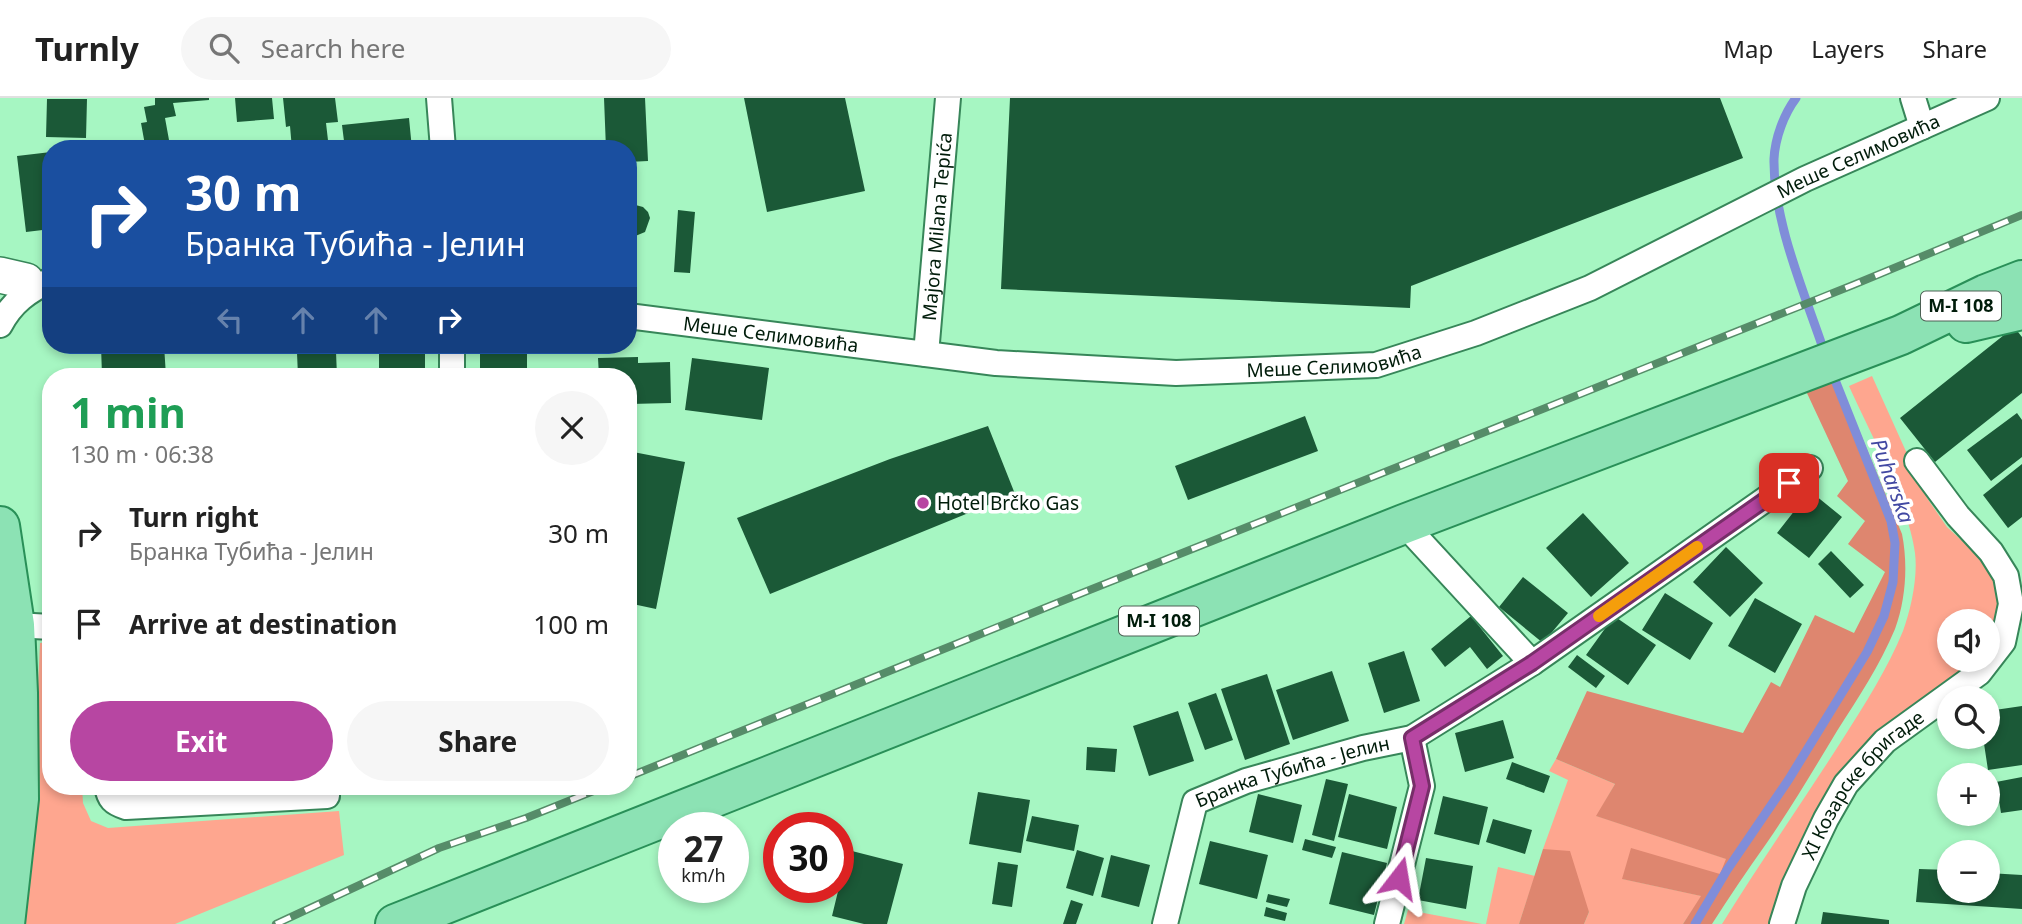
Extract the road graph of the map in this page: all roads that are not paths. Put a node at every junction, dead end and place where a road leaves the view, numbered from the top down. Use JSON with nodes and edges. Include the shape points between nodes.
{"nodes":[{"id":1,"x":439,"y":98,"type":"edge"},
{"id":2,"x":948,"y":98,"type":"edge"},
{"id":3,"x":1913,"y":98,"type":"edge"},
{"id":4,"x":1987,"y":98,"type":"edge"},
{"id":5,"x":1922,"y":127,"type":"junction"},
{"id":6,"x":442,"y":140,"type":"edge"},
{"id":7,"x":26,"y":280,"type":"edge"},
{"id":8,"x":2022,"y":280,"type":"edge"},
{"id":9,"x":2022,"y":310,"type":"edge"},
{"id":10,"x":637,"y":317,"type":"edge"},
{"id":11,"x":0,"y":325,"type":"edge"},
{"id":12,"x":1885,"y":341,"type":"junction"},
{"id":13,"x":926,"y":354,"type":"junction"},
{"id":14,"x":1917,"y":461,"type":"dead end"},
{"id":15,"x":1810,"y":468,"type":"dead end"},
{"id":16,"x":1404,"y":524,"type":"junction"},
{"id":17,"x":0,"y":526,"type":"edge"},
{"id":18,"x":33,"y":626,"type":"edge"},
{"id":19,"x":1532,"y":663,"type":"junction"},
{"id":20,"x":1412,"y":738,"type":"junction"},
{"id":21,"x":109,"y":795,"type":"edge"},
{"id":22,"x":327,"y":796,"type":"dead end"},
{"id":23,"x":400,"y":923,"type":"edge"},
{"id":24,"x":5,"y":924,"type":"edge"},
{"id":25,"x":1165,"y":924,"type":"edge"},
{"id":26,"x":1387,"y":924,"type":"edge"},
{"id":27,"x":1782,"y":924,"type":"edge"}],
"edges":[{"from":1,"to":6,"type":"street"},
{"from":2,"to":13,"type":"street","name":"Majora Milana Tepića"},
{"from":3,"to":5,"type":"street"},
{"from":4,"to":5,"type":"street","name":"Меше Селимовића"},
{"from":5,"to":13,"type":"street","name":"Меше Селимовића","via":[[1805,178],[1590,288],[1476,333],[1376,365],[1176,373],[996,363]]},
{"from":7,"to":11,"type":"street","via":[[24,294]]},
{"from":8,"to":12,"type":"main road","number":"M-I 108"},
{"from":9,"to":12,"type":"main road","number":"M-I 108"},
{"from":10,"to":13,"type":"street","name":"Меше Селимовића"},
{"from":12,"to":16,"type":"main road","number":"M-I 108"},
{"from":14,"to":27,"type":"street","name":"XI Козарске бригаде","via":[[2006,576],[2011,604],[2003,642],[1979,673],[1885,741],[1846,784],[1794,886]]},
{"from":15,"to":19,"type":"street","name":"Бранка Тубића - Јелин"},
{"from":16,"to":19,"type":"street"},
{"from":16,"to":23,"type":"main road","number":"M-I 108"},
{"from":17,"to":18,"type":"main road"},
{"from":18,"to":24,"type":"main road"},
{"from":19,"to":20,"type":"street","name":"Бранка Тубића - Јелин"},
{"from":20,"to":25,"type":"street","name":"Бранка Тубића - Јелин","via":[[1246,780],[1195,802]]},
{"from":20,"to":26,"type":"street","via":[[1422,786]]},
{"from":21,"to":22,"type":"street","via":[[115,804],[125,807]]}]}
